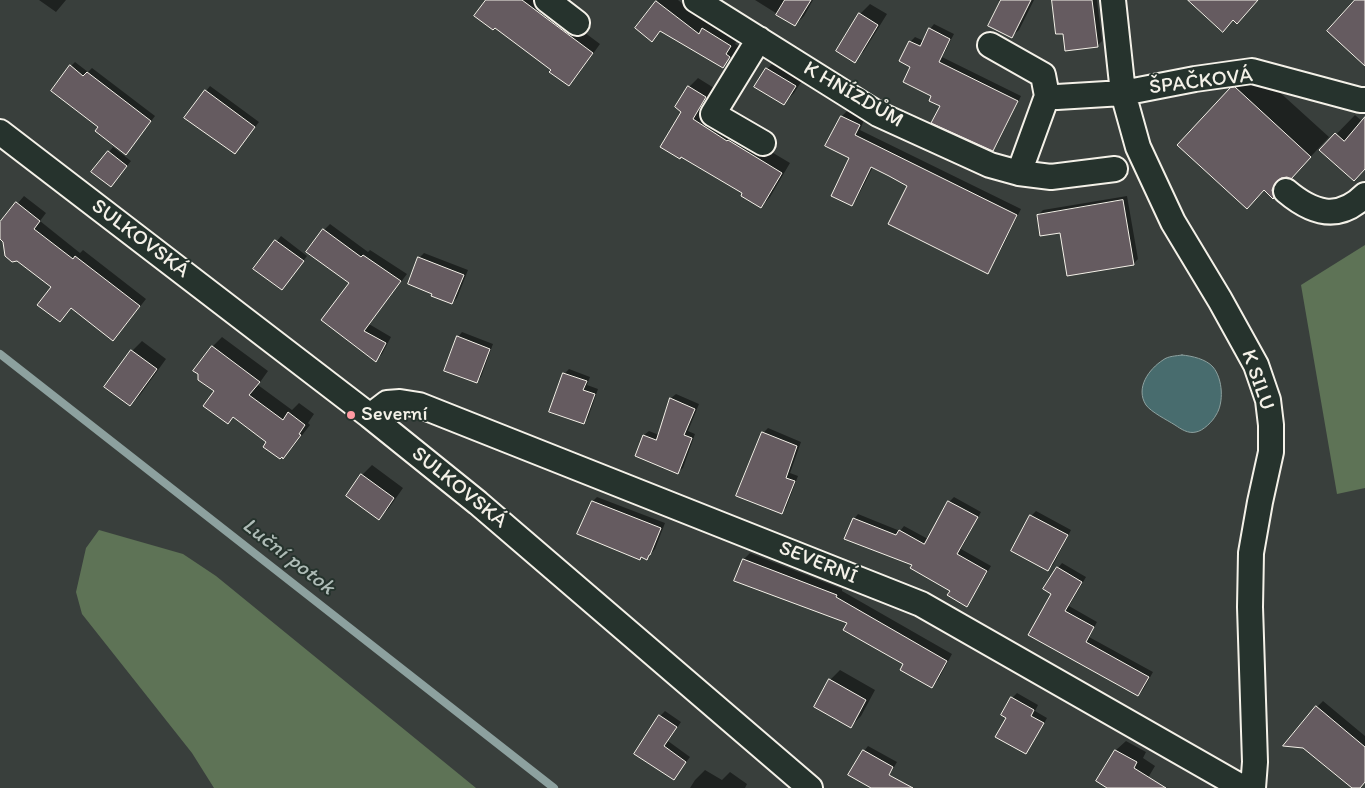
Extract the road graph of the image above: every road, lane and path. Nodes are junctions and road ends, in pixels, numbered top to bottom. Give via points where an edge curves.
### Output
1 (547, 0) edge
2 (696, 0) edge
3 (1113, 0) edge
4 (577, 23) dead end
5 (759, 39) junction
6 (990, 45) dead end
7 (1123, 93) junction
8 (1046, 96) junction
9 (1365, 100) edge
10 (0, 132) edge
11 (763, 144) dead end
12 (1116, 169) dead end
13 (1019, 173) junction
14 (1286, 191) dead end
15 (1365, 195) edge
16 (370, 416) junction
17 (810, 788) edge
18 (1243, 788) edge
19 (1253, 788) edge

1 - 4 street
2 - 5 street, K HNÍZDŮM
3 - 7 street, K SILU
5 - 11 street via 714,114
5 - 13 street, K HNÍZDŮM via 878,114 990,165
6 - 8 street via 1043,75
7 - 8 street
7 - 9 street, ŠPAČKOVÁ via 1252,71
7 - 19 street, K SILU via 1138,147 1173,222 1241,336 1256,365 1268,400 1271,452 1251,553
8 - 13 street
10 - 16 street, SULKOVSKÁ
12 - 13 street, K HNÍZDŮM via 1051,177
14 - 15 street via 1310,208 1332,212 1350,207
16 - 17 street, SULKOVSKÁ via 478,502
16 - 18 street, SEVERNÍ via 387,403 419,405 921,604

